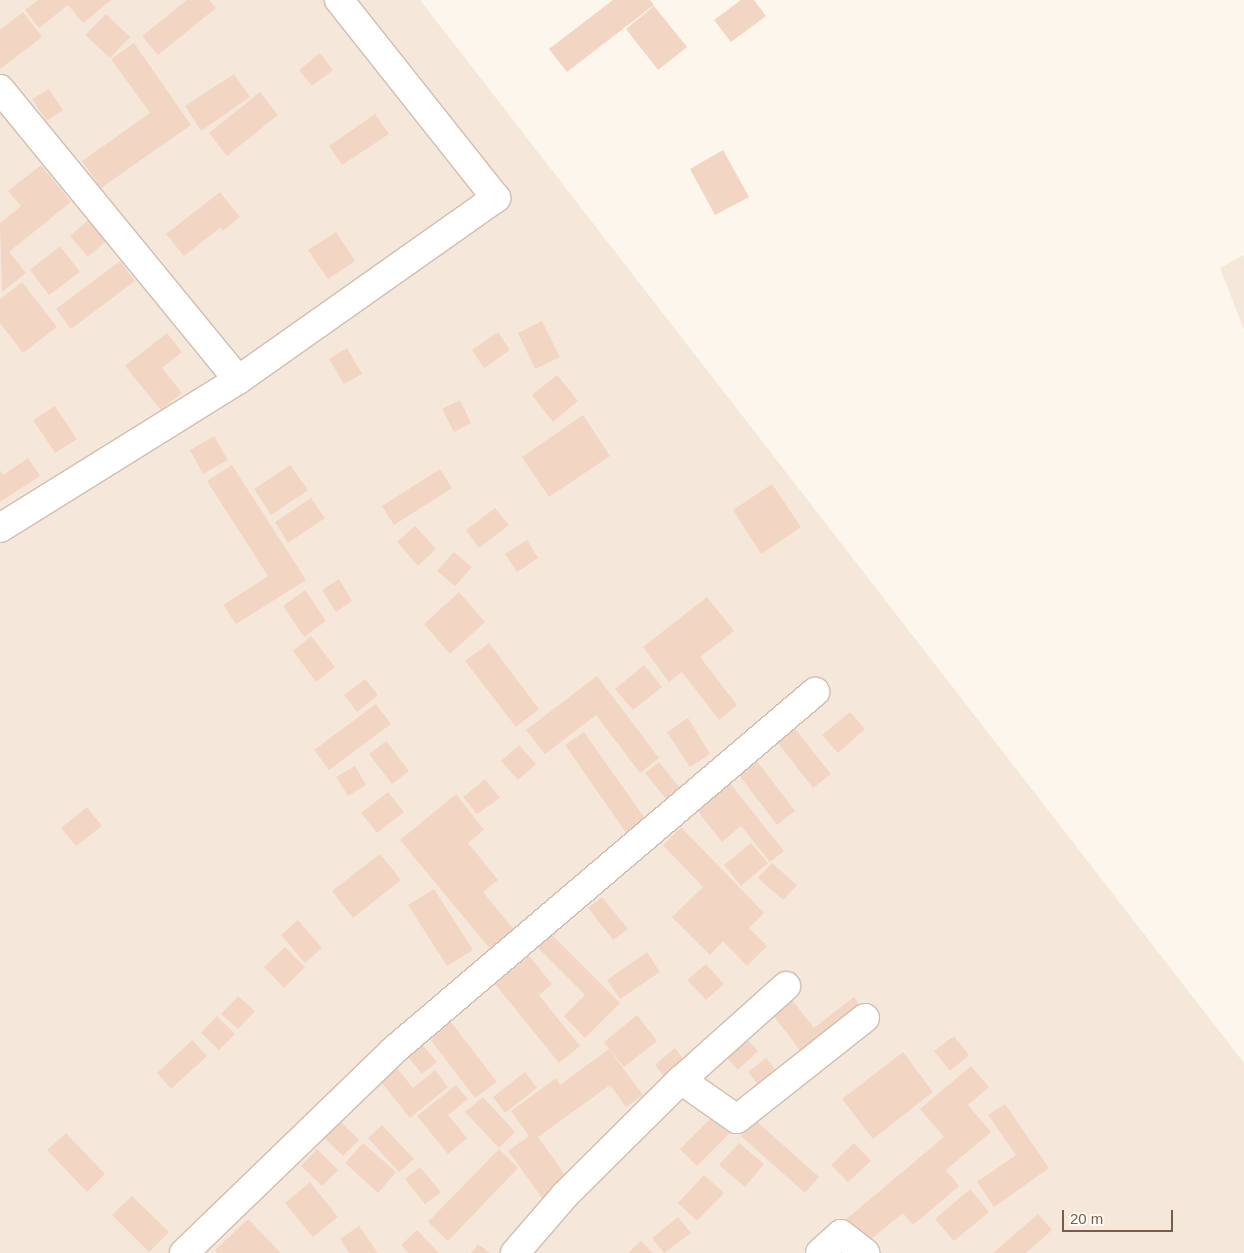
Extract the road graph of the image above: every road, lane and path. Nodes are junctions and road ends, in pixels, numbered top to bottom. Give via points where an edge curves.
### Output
1 (339, 0) edge
2 (0, 90) edge
3 (238, 380) junction
4 (0, 528) edge
5 (815, 692) dead end
6 (786, 986) dead end
7 (865, 1018) dead end
8 (681, 1080) junction
9 (184, 1253) edge
10 (515, 1253) edge
11 (820, 1253) edge
12 (865, 1253) edge

1 - 3 street via 496,198
2 - 3 street
3 - 4 street
5 - 9 street via 394,1050
6 - 8 street
7 - 8 street via 737,1119
8 - 10 street via 565,1195
11 - 12 street via 841,1234

